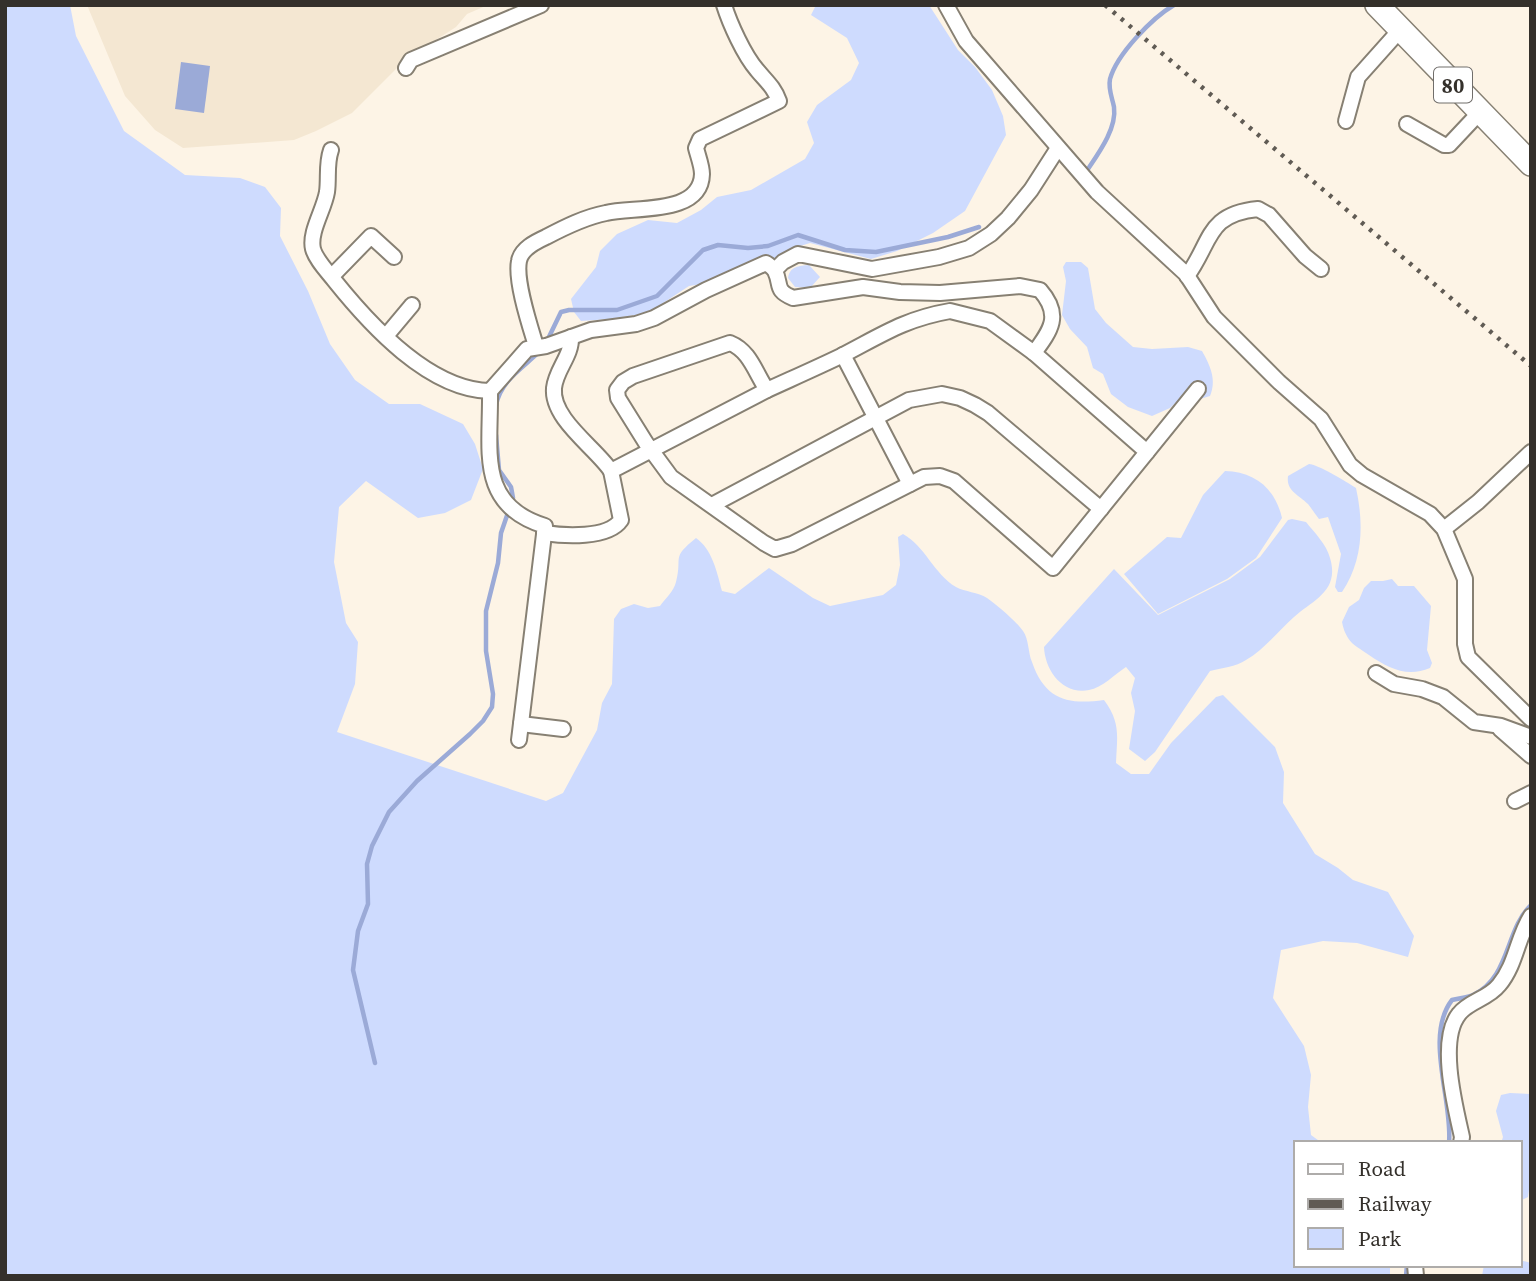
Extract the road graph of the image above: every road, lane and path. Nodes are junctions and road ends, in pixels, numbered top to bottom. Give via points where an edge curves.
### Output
1 (541, 5) edge
2 (724, 5) edge
3 (946, 5) edge
4 (1377, 5) edge
5 (1400, 30) junction
6 (405, 68) dead end
7 (1480, 112) junction
8 (1346, 121) dead end
9 (1407, 124) dead end
10 (1058, 148) junction
11 (331, 150) dead end
12 (1531, 164) edge
13 (394, 257) dead end
14 (1321, 269) dead end
15 (775, 270) junction
16 (332, 276) junction
17 (1187, 276) junction
18 (412, 305) dead end
19 (386, 336) junction
20 (571, 337) junction
21 (536, 346) junction
22 (1034, 353) junction
23 (843, 355) junction
24 (1198, 389) dead end
25 (767, 390) junction
26 (490, 391) junction
27 (876, 417) junction
28 (652, 452) junction
29 (1147, 452) junction
30 (1531, 452) edge
31 (611, 471) junction
32 (910, 484) junction
33 (712, 505) junction
34 (1101, 509) junction
35 (1444, 529) junction
36 (544, 533) junction
37 (1376, 673) dead end
38 (1531, 719) edge
39 (521, 724) junction
40 (1497, 725) junction
41 (563, 729) dead end
42 (1531, 737) edge
43 (519, 740) dead end
44 (1531, 756) edge
45 (1531, 793) edge
46 (1515, 801) dead end
47 (1531, 916) edge
48 (1461, 1141) edge

1 - 6 street via 411,60
2 - 21 street via 748,56 774,87 779,101 700,139 696,148 700,184 683,202 607,212 524,251 519,274
3 - 10 street via 966,41
4 - 5 main road, 80
5 - 7 main road, 80
5 - 8 street via 1358,77
7 - 9 street via 1449,145
7 - 12 main road, 80
10 - 15 street via 1008,218 969,248 872,269 798,254
10 - 17 street via 1097,192
11 - 16 street via 327,192 312,247
13 - 16 street via 371,236
14 - 17 street via 1258,209 1226,216 1206,238
15 - 20 street via 766,263 636,324
15 - 22 street via 780,289 793,298 863,287 940,293 1032,287 1052,306 1051,328
16 - 19 street
17 - 35 street via 1213,317 1321,419 1350,465 1430,514
18 - 19 street
19 - 26 street via 433,374 464,387
20 - 21 street
20 - 31 street via 570,351 554,385 555,398 577,436
21 - 26 street via 527,349
22 - 23 street via 990,321 950,312 922,316
22 - 29 street
23 - 25 street
23 - 27 street
24 - 29 street
25 - 28 street
25 - 28 street via 748,355 730,343 633,376 617,390 618,397
26 - 36 street via 490,454 497,492 512,510 545,526
27 - 32 street
27 - 33 street
27 - 34 street via 916,398 942,394 960,398 988,413
28 - 31 street
28 - 33 street via 671,477
29 - 34 street
30 - 35 street
31 - 36 street via 618,524 576,536
32 - 33 street via 775,549
32 - 34 street via 924,477 954,481 1053,568
35 - 38 street via 1465,579 1468,657
36 - 39 street
37 - 40 street via 1394,684 1443,697 1474,722
39 - 41 street
39 - 43 street
40 - 42 street
40 - 44 street
45 - 46 street
47 - 48 street via 1499,986 1463,1010 1454,1022 1449,1053

